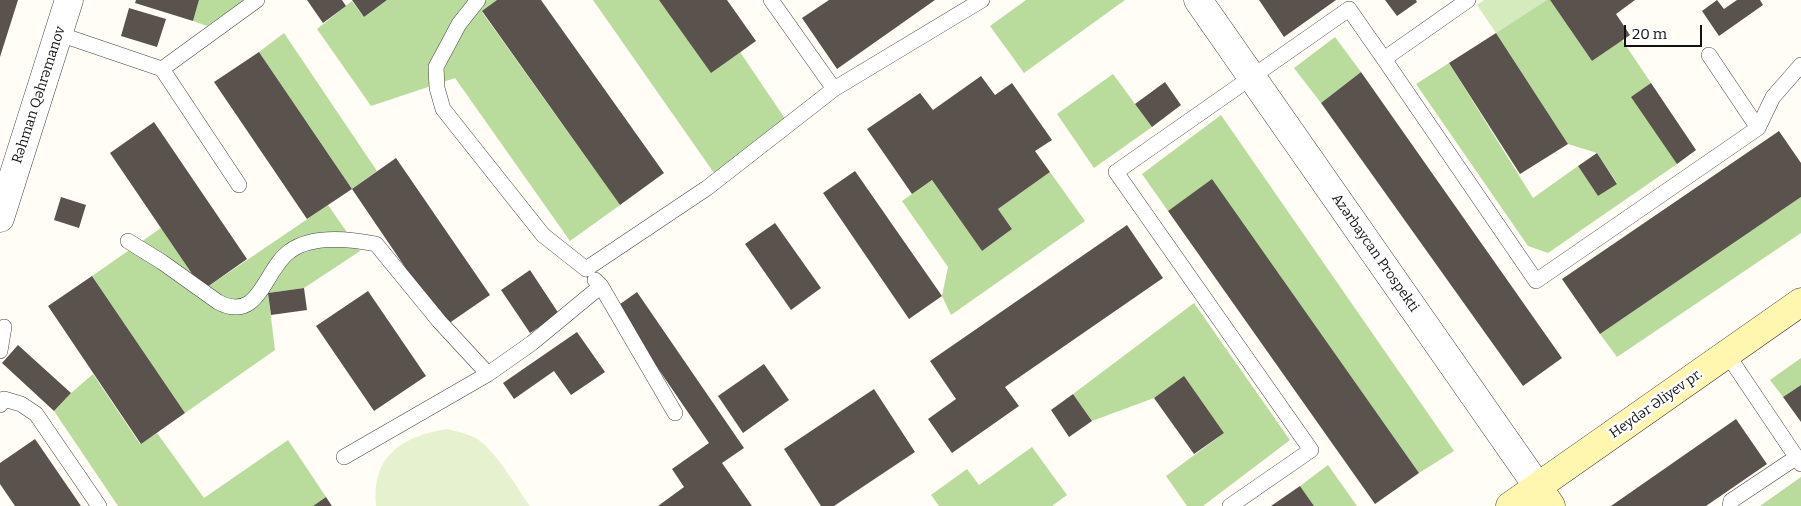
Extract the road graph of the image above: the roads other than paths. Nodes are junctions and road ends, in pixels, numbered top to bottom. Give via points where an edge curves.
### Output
1 (69, 0) edge
2 (257, 0) edge
3 (478, 0) edge
4 (771, 0) edge
5 (982, 0) edge
6 (1198, 0) edge
7 (1468, 0) edge
8 (59, 34) junction
9 (1709, 55) dead end
10 (1384, 59) junction
11 (162, 69) junction
12 (1800, 69) edge
13 (1252, 77) junction
14 (834, 89) junction
15 (1758, 128) junction
16 (238, 185) dead end
17 (0, 218) edge
18 (128, 241) dead end
19 (586, 269) junction
20 (601, 286) junction
21 (1801, 302) edge
22 (4, 327) dead end
23 (0, 351) edge
24 (1727, 354) junction
25 (488, 374) junction
26 (1, 397) edge
27 (675, 413) dead end
28 (344, 457) dead end
29 (1799, 460) edge
30 (1545, 496) edge
31 (99, 506) edge
32 (1230, 506) edge
33 (1510, 506) edge
34 (1730, 506) edge

1 - 8 street, Rəhman Qəhrəmanov
2 - 11 lane
3 - 19 lane via 459,24 436,68 436,88 442,109 543,235
4 - 14 lane
5 - 14 lane
6 - 13 street, Azərbaycan Prospekti
7 - 10 lane
8 - 11 lane
8 - 17 street, Rəhman Qəhrəmanov
9 - 15 lane
10 - 13 lane via 1349,9
10 - 15 lane via 1536,281
11 - 16 lane
12 - 15 lane via 1772,97
13 - 30 street, Azərbaycan Prospekti
13 - 32 lane via 1116,172 1311,450
14 - 19 lane via 707,188
18 - 25 lane via 228,308 252,303 279,261 304,243 343,239 376,244 439,321
19 - 20 lane
20 - 25 lane via 532,343
20 - 27 lane
21 - 24 main road, Heydər Əliyev pr.
22 - 23 lane
24 - 29 lane
24 - 30 main road, Heydər Əliyev pr.
25 - 28 lane
26 - 31 lane via 22,404 36,414
29 - 34 lane via 1731,501
30 - 33 main road, Heydər Əliyev pr.

